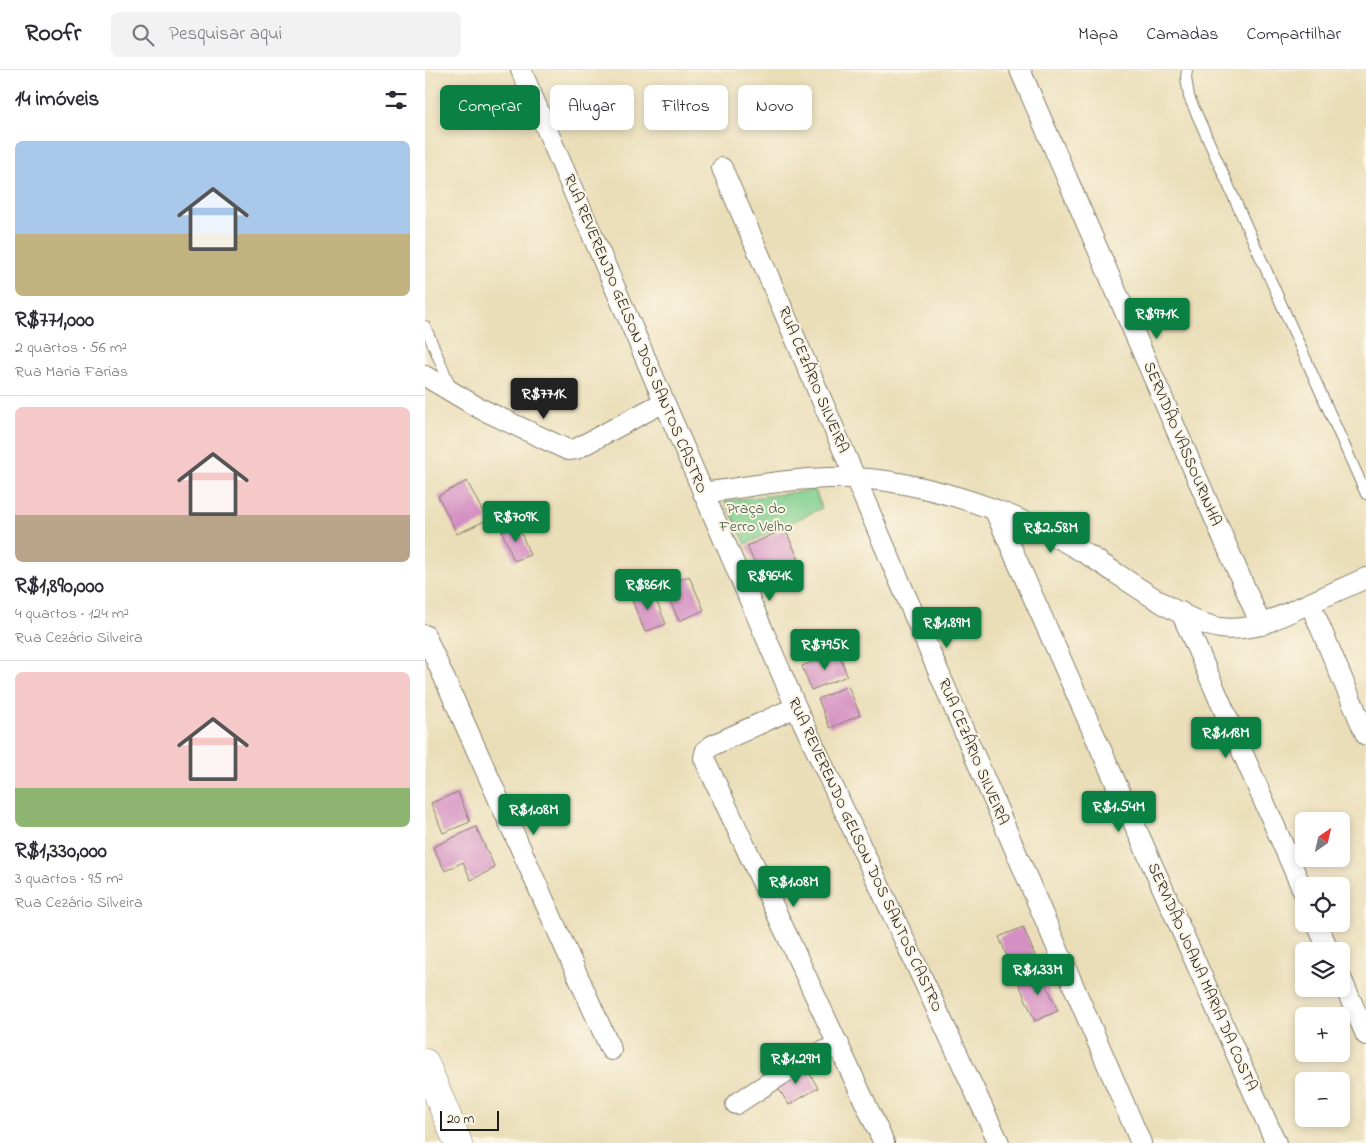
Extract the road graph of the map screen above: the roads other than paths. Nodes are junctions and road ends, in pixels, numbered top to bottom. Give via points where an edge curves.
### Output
1 (521, 70) edge
2 (1020, 70) edge
3 (1187, 70) edge
4 (722, 168) dead end
5 (425, 326) edge
6 (425, 376) edge
7 (453, 392) junction
8 (664, 402) junction
9 (855, 478) junction
10 (703, 493) junction
11 (1366, 494) edge
12 (994, 509) junction
13 (1366, 578) edge
14 (1310, 603) junction
15 (1181, 612) junction
16 (1261, 625) junction
17 (425, 635) edge
18 (796, 706) junction
19 (1366, 735) edge
20 (1297, 877) edge
21 (1349, 997) edge
22 (1366, 1035) edge
23 (839, 1044) junction
24 (611, 1050) dead end
25 (425, 1062) edge
26 (736, 1104) dead end
27 (458, 1143) edge
28 (885, 1143) edge
29 (999, 1143) edge
30 (1141, 1143) edge
31 (1276, 1143) edge

1 - 8 street, RUA REVERENDO GELSON DOS SANTOS CASTRO
2 - 16 street, SERVIDÃO VASSOURINHA
3 - 11 lane via 1189,97
4 - 9 street, RUA CEZÁRIO SILVEIRA
5 - 7 lane
6 - 7 street
7 - 8 street via 512,425 568,450
8 - 10 street, RUA REVERENDO GELSON DOS SANTOS CASTRO
9 - 10 street via 796,481
9 - 12 street via 921,488
9 - 30 street, RUA CEZÁRIO SILVEIRA
10 - 18 street, RUA REVERENDO GELSON DOS SANTOS CASTRO
12 - 15 street via 1065,541
12 - 31 street, SERVIDÃO JOANA MARIA DA COSTA
13 - 14 street
14 - 16 street
14 - 19 street
15 - 16 street via 1218,627 1234,629
15 - 20 street
17 - 24 street
18 - 23 street via 713,745 704,758
18 - 29 street, RUA REVERENDO GELSON DOS SANTOS CASTRO
21 - 22 street
23 - 26 street via 798,1064
23 - 28 street
25 - 27 street

